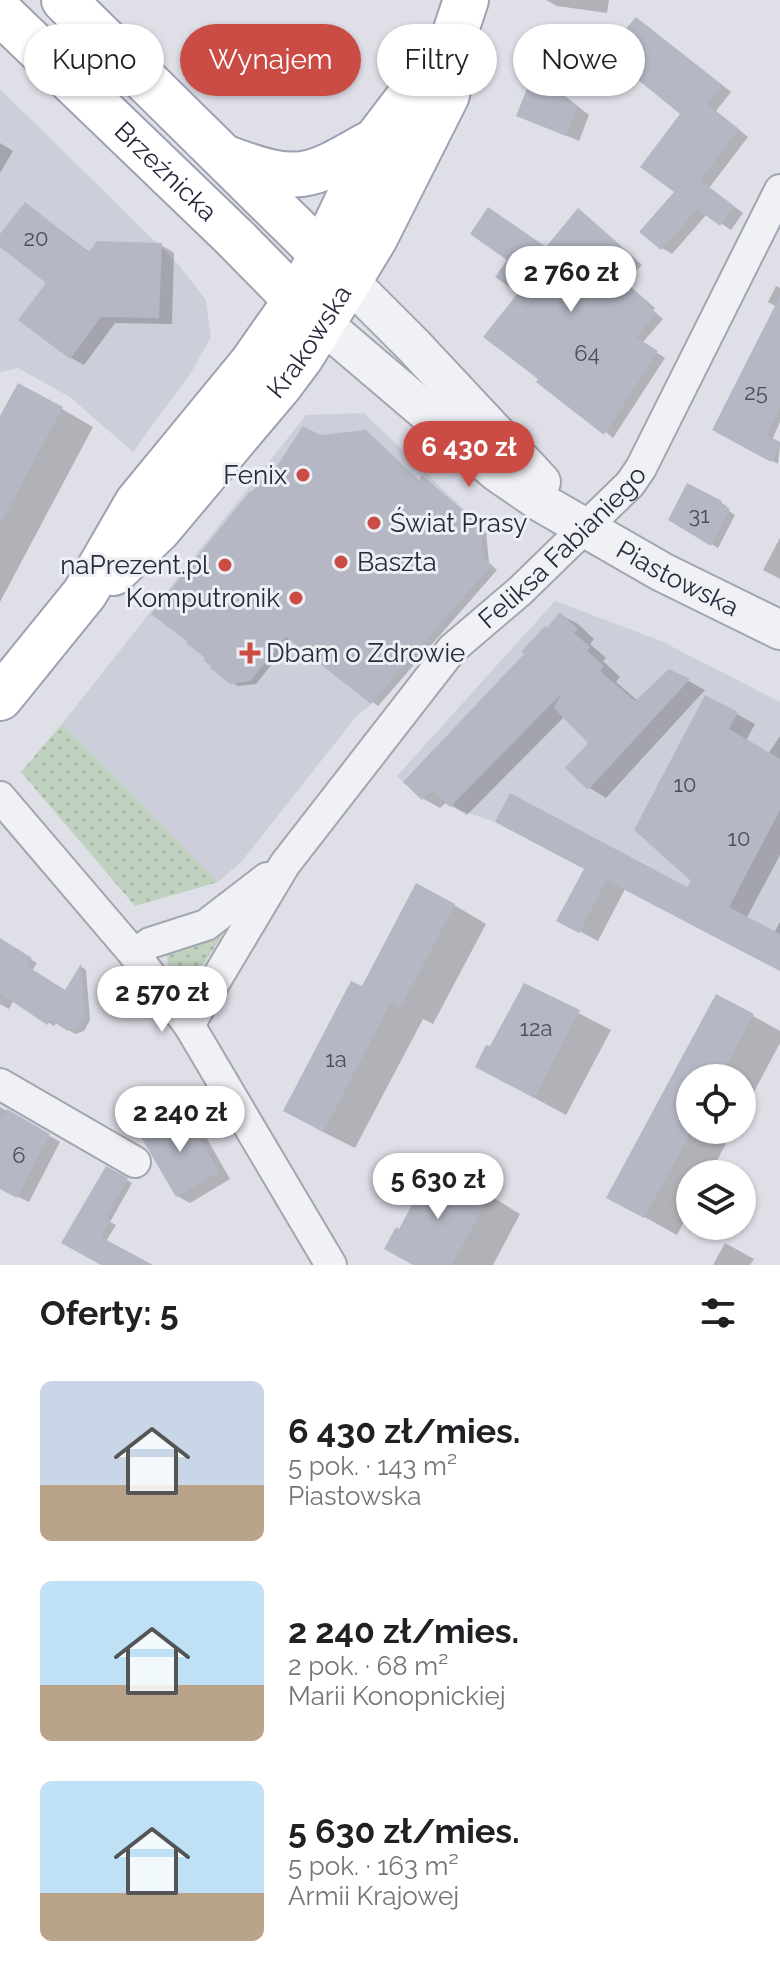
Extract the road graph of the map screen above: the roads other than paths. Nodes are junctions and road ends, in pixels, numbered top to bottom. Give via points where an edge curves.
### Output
1 (64, 0) edge
2 (0, 12) edge
3 (459, 20) edge
4 (376, 140) junction
5 (227, 158) junction
6 (780, 190) edge
7 (336, 267) junction
8 (309, 312) junction
9 (583, 524) junction
10 (780, 630) edge
11 (0, 698) edge
12 (0, 797) edge
13 (285, 864) junction
14 (134, 954) junction
15 (189, 1025) junction
16 (0, 1084) edge
17 (135, 1162) dead end
18 (331, 1265) edge

1 - 5 main road, Brzeźnicka
2 - 8 main road, Brzeźnicka
3 - 4 main road, Krakowska
3 - 7 main road, Krakowska via 447,95 375,238
4 - 5 main road via 327,168 297,176
4 - 7 main road, Krakowska
5 - 7 main road, Brzeźnicka
6 - 9 street, Feliksa Fabianiego via 641,468
7 - 8 main road, Krakowska
7 - 9 street, Piastowska
8 - 9 street, Piastowska via 497,472
8 - 11 main road, Krakowska via 280,385 158,530 85,593
9 - 10 street, Piastowska via 662,572
9 - 13 street, Feliksa Fabianiego via 520,591 452,649
12 - 14 street
13 - 14 street, Feliksa Fabianiego via 206,925 150,943
13 - 15 street, Feliksa Fabianiego
14 - 15 street
15 - 18 street
16 - 17 street

